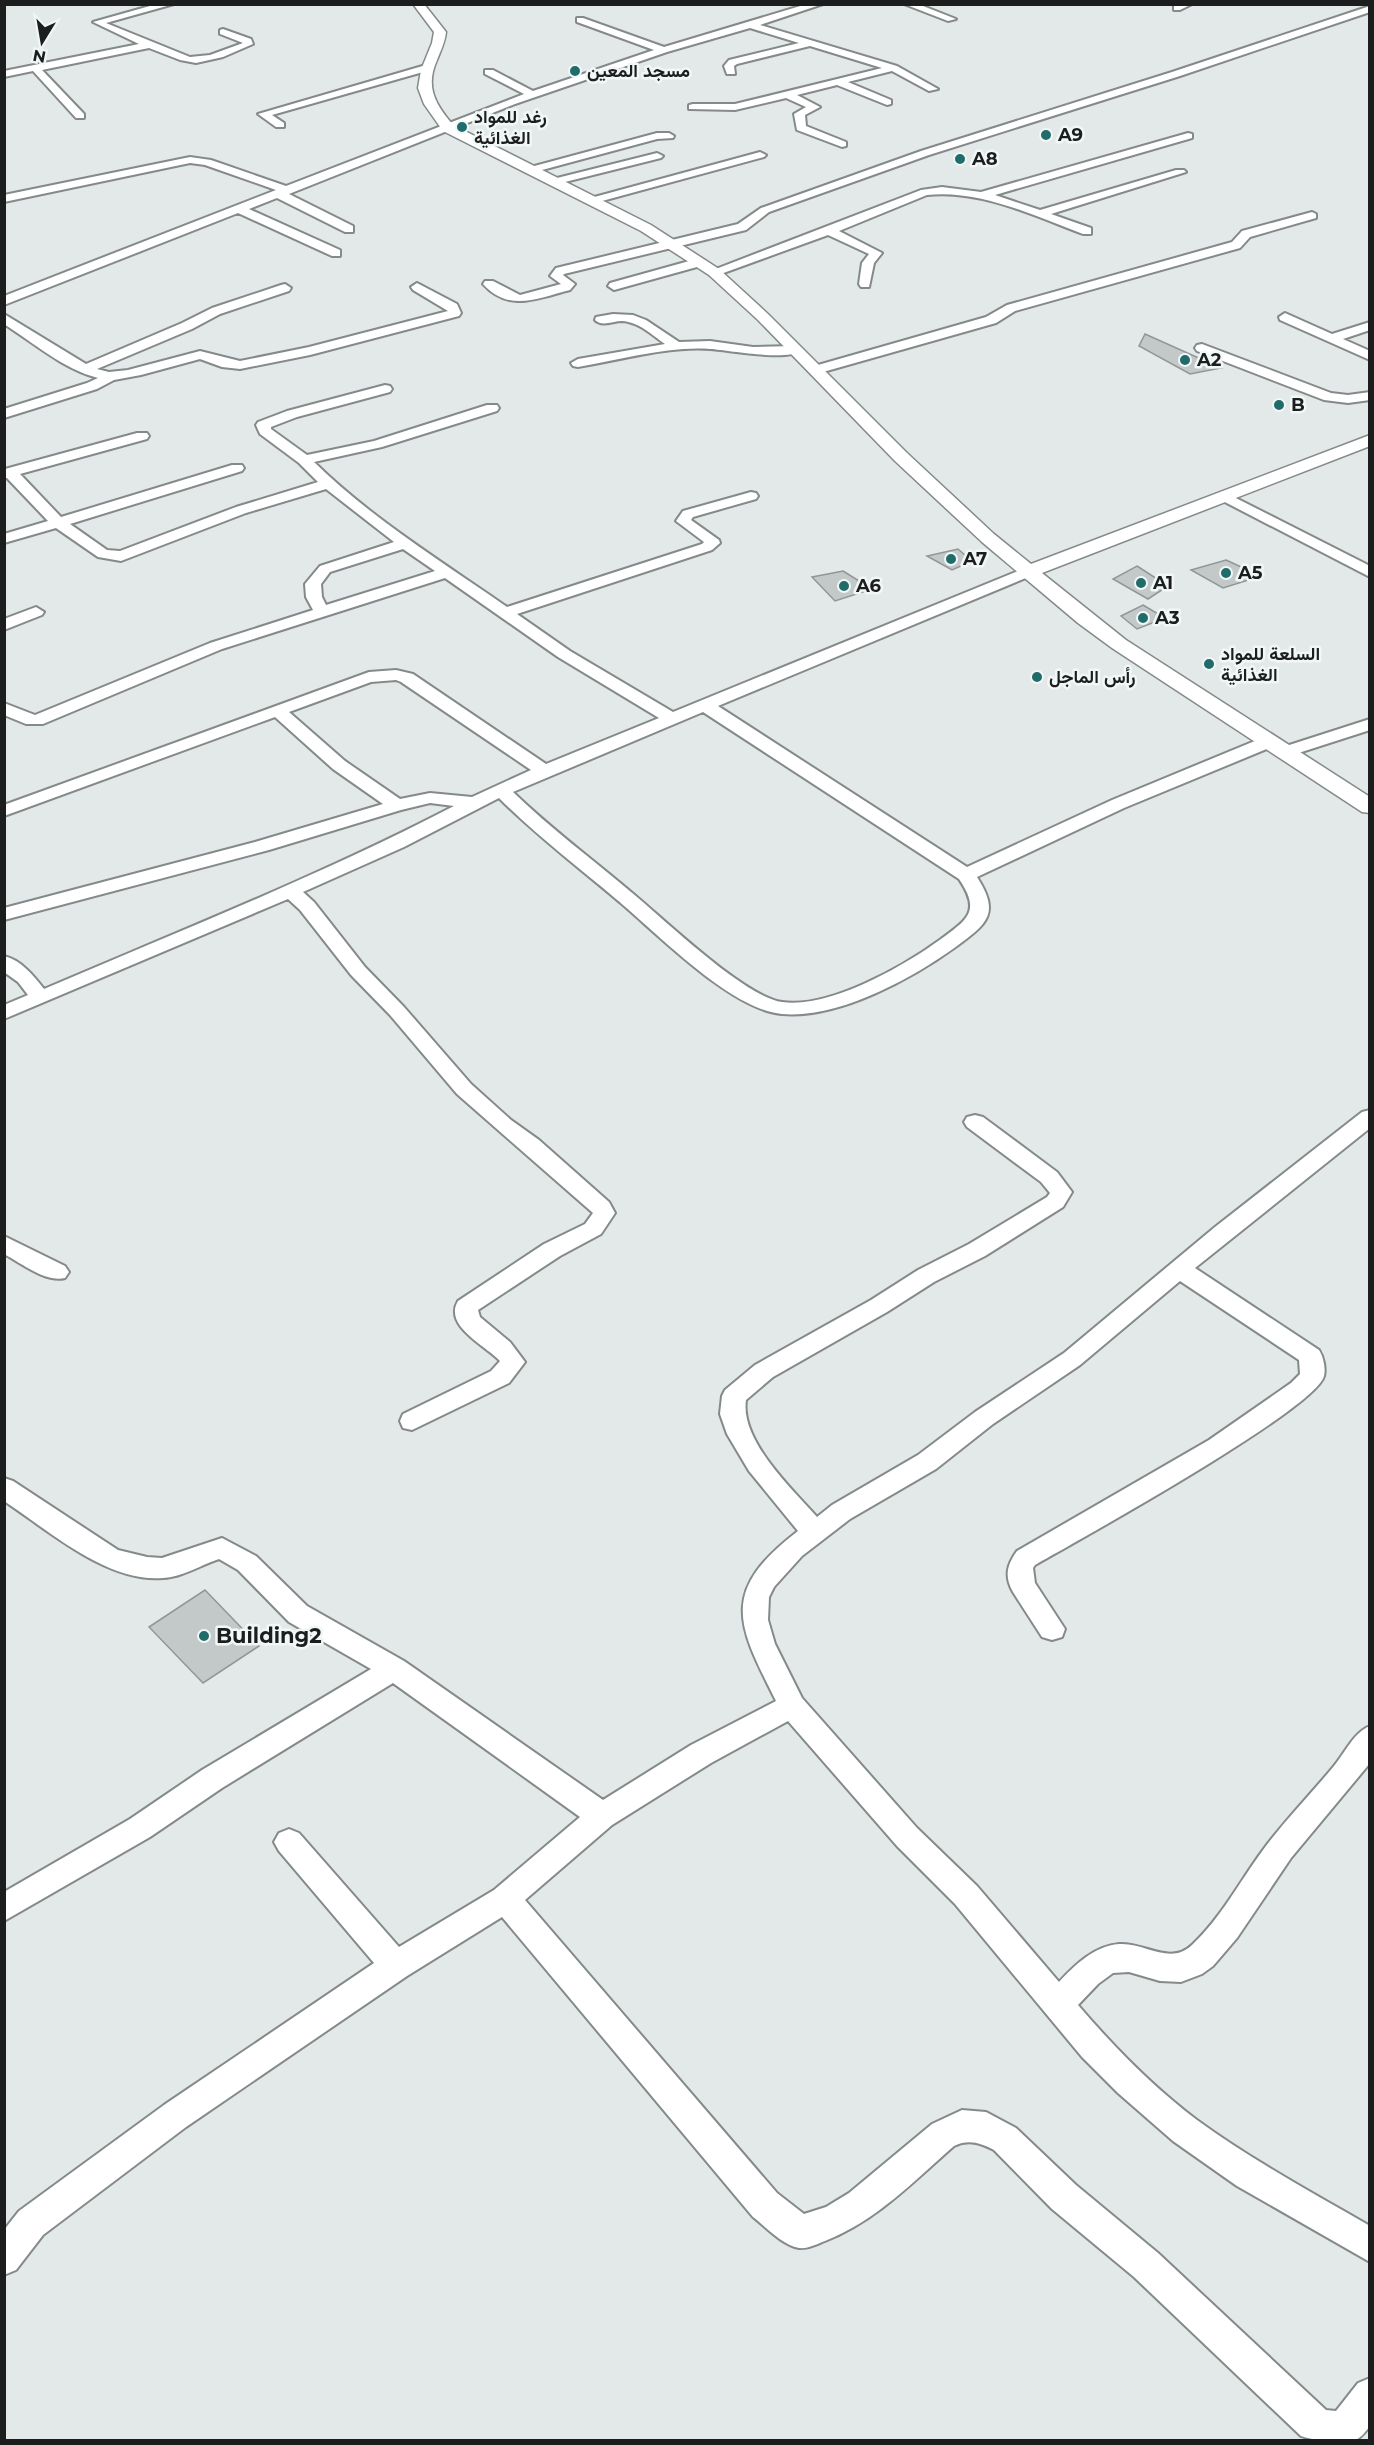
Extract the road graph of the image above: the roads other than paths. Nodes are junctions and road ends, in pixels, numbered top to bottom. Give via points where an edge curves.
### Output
1 (170, 4) edge
2 (418, 4) edge
3 (819, 4) edge
4 (908, 4) edge
5 (1188, 4) edge
6 (1177, 8) dead end
7 (1370, 9) edge
8 (951, 19) dead end
9 (580, 20) dead end
10 (750, 25) junction
11 (223, 32) dead end
12 (124, 34) junction
13 (101, 39) dead end
14 (811, 43) junction
15 (151, 45) junction
16 (664, 50) junction
17 (35, 68) junction
18 (426, 68) junction
19 (893, 68) junction
20 (489, 72) dead end
21 (731, 72) dead end
22 (4, 74) edge
23 (840, 82) junction
24 (933, 89) dead end
25 (531, 94) junction
26 (789, 95) junction
27 (887, 102) dead end
28 (693, 108) dead end
29 (80, 116) dead end
30 (280, 125) dead end
31 (448, 128) junction
32 (669, 136) dead end
33 (1188, 136) dead end
34 (842, 144) dead end
35 (760, 155) dead end
36 (657, 156) dead end
37 (531, 170) junction
38 (1180, 172) dead end
39 (553, 182) junction
40 (283, 192) junction
41 (980, 196) junction
42 (4, 199) edge
43 (591, 201) junction
44 (239, 208) junction
45 (1037, 214) junction
46 (1312, 216) dead end
47 (349, 229) dead end
48 (829, 231) junction
49 (1087, 231) dead end
50 (674, 244) junction
51 (336, 253) dead end
52 (700, 262) junction
53 (714, 272) junction
54 (489, 284) dead end
55 (865, 284) dead end
56 (614, 286) dead end
57 (4, 287) edge
58 (417, 287) dead end
59 (285, 288) dead end
60 (24, 294) junction
61 (4, 301) edge
62 (1285, 317) dead end
63 (4, 318) edge
64 (601, 320) dead end
65 (1370, 326) edge
66 (1331, 338) junction
67 (676, 346) junction
68 (1202, 348) dead end
69 (794, 350) junction
70 (1370, 356) edge
71 (578, 363) dead end
72 (87, 368) junction
73 (816, 370) junction
74 (111, 376) junction
75 (386, 389) dead end
76 (1370, 396) edge
77 (492, 408) dead end
78 (4, 414) edge
79 (142, 435) dead end
80 (1370, 440) edge
81 (304, 460) junction
82 (237, 468) dead end
83 (7, 473) edge
84 (328, 484) junction
85 (751, 496) dead end
86 (1224, 496) junction
87 (58, 522) junction
88 (4, 539) edge
89 (405, 543) junction
90 (447, 572) junction
91 (1029, 572) junction
92 (1370, 572) edge
93 (36, 612) dead end
94 (322, 612) junction
95 (506, 612) junction
96 (4, 625) edge
97 (705, 705) junction
98 (4, 708) edge
99 (278, 711) junction
100 (672, 718) junction
101 (1370, 724) edge
102 (1268, 742) junction
103 (1286, 752) junction
104 (544, 771) junction
105 (502, 791) junction
106 (474, 803) junction
107 (397, 805) junction
108 (1370, 807) edge
109 (4, 811) edge
110 (966, 875) junction
111 (291, 891) junction
112 (4, 914) edge
113 (4, 962) edge
114 (41, 998) junction
115 (4, 1013) edge
116 (1370, 1117) edge
117 (975, 1122) dead end
118 (4, 1244) edge
119 (1179, 1269) junction
120 (57, 1272) dead end
121 (412, 1421) dead end
122 (4, 1488) edge
123 (816, 1532) junction
124 (1052, 1629) dead end
125 (394, 1669) junction
126 (792, 1706) junction
127 (1370, 1738) edge
128 (602, 1816) junction
129 (289, 1842) dead end
130 (505, 1899) junction
131 (4, 1908) edge
132 (396, 1966) junction
133 (1059, 2003) junction
134 (1370, 2245) edge
135 (4, 2258) edge
136 (1370, 2395) edge

1 - 12 street via 98,22
2 - 18 street via 440,32 439,44
3 - 10 street
4 - 8 street
5 - 6 street
7 - 50 street via 925,153 765,210 747,225
9 - 16 street
10 - 14 street
10 - 16 street
11 - 15 street via 248,44 195,60
12 - 13 street
12 - 15 street
14 - 19 street
14 - 21 street via 733,62 729,66
15 - 17 street
16 - 25 street
17 - 22 street
17 - 29 street
18 - 30 street via 263,114
18 - 31 street via 423,88
19 - 23 street
19 - 24 street
20 - 25 street
23 - 26 street
23 - 27 street
25 - 31 street
26 - 28 street via 728,108
26 - 34 street via 815,107 799,114 801,128
31 - 37 street
31 - 40 street
32 - 37 street
33 - 41 street
35 - 43 street
36 - 39 street
37 - 39 street
38 - 45 street
39 - 43 street
40 - 42 street via 207,162 190,160
40 - 44 street
40 - 47 street
41 - 45 street
41 - 48 street via 949,189 933,190
43 - 50 street
44 - 51 street
44 - 60 street
45 - 49 street
46 - 73 street via 1246,234 1240,243
48 - 53 street
48 - 55 street via 876,253 868,263
50 - 52 street
50 - 54 street via 560,271 556,276 569,286 520,299
52 - 53 street
52 - 56 street
53 - 69 street
57 - 60 street
58 - 74 street via 453,307 455,313 240,365 200,355
59 - 72 street via 216,311
60 - 61 street
62 - 66 street
63 - 72 street
64 - 67 street via 636,319
65 - 66 street
66 - 70 street
67 - 69 street
67 - 71 street
68 - 76 street via 1329,397
69 - 73 street
72 - 74 street
73 - 91 street via 945,498
74 - 78 street via 92,386
75 - 81 street via 262,425
77 - 81 street via 377,444
79 - 83 street
80 - 86 street
81 - 84 street
82 - 87 street
83 - 87 street
84 - 87 street via 241,510 121,556 103,554
84 - 89 street
85 - 95 street via 684,518 688,526 711,540 707,547
86 - 91 street
86 - 92 street
87 - 88 street
89 - 90 street
89 - 94 street via 325,569 313,584 314,597
90 - 94 street
90 - 95 street
91 - 97 street
91 - 102 street via 1119,644
93 - 96 street
94 - 98 street via 216,646 37,720
95 - 100 street via 564,654
97 - 100 street
97 - 110 street
99 - 104 street via 369,677 396,675 416,684
99 - 107 street via 339,765
99 - 109 street
100 - 104 street
101 - 103 street
102 - 103 street
102 - 110 street via 1118,804
103 - 108 street
104 - 105 street
105 - 106 street
105 - 110 street via 567,850 745,994 780,1008 804,1009 841,999 932,956 976,920 981,909 980,899
106 - 107 street via 430,798
106 - 111 street
107 - 112 street via 293,837
111 - 114 street
111 - 121 street via 464,1089 575,1183 604,1214 593,1229 552,1250 466,1306 466,1316 513,1362 500,1377
113 - 114 street via 25,978
114 - 115 street
116 - 119 street
117 - 123 street via 1049,1177 1061,1192 1055,1202 764,1371 734,1396 732,1417 746,1445
118 - 120 street
119 - 123 street via 1072,1359 927,1462 842,1512
119 - 124 street via 1311,1356 1312,1376 1300,1389 1218,1447 1026,1558 1020,1567 1022,1585
122 - 125 street via 110,1558 145,1568 169,1567 222,1548 236,1554 298,1614
123 - 126 street via 793,1549 765,1580 756,1597 755,1620 761,1644
125 - 128 street
125 - 131 street
126 - 128 street via 701,1754
126 - 133 street via 908,1838 966,1895
127 - 133 street via 1359,1757 1281,1848 1212,1945 1194,1963 1168,1969 1126,1958 1108,1961 1089,1973
128 - 130 street
129 - 132 street
130 - 132 street
130 - 136 street via 765,2205 798,2231 836,2220 861,2205 943,2135 962,2126 986,2127 1005,2139 1065,2197 1146,2265 1314,2423 1338,2430 1350,2422
132 - 135 street via 175,2116 31,2223
133 - 134 street via 1093,2046 1184,2130 1249,2175

